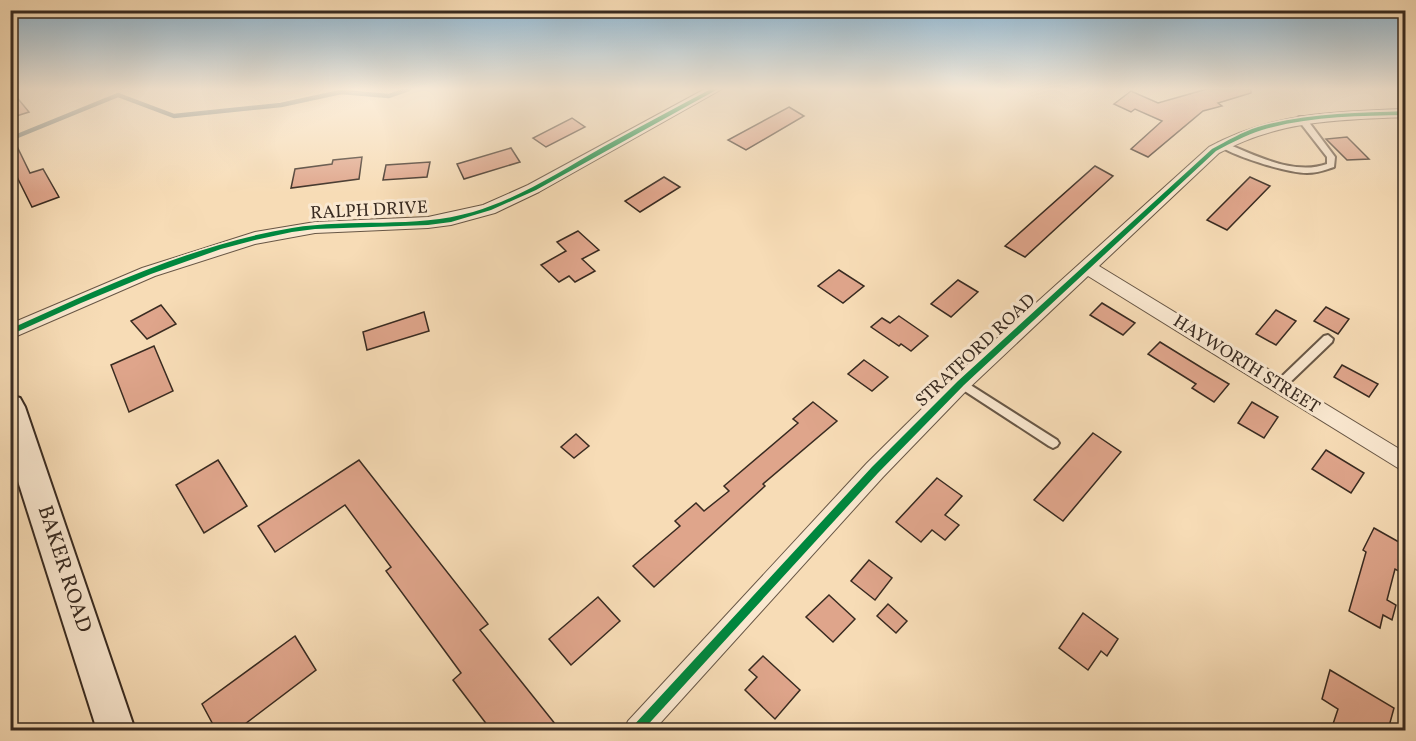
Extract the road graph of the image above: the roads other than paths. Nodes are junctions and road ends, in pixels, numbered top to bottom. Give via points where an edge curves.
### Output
1 (653, 124) edge
2 (1276, 124) edge
3 (1305, 124) edge
4 (1222, 145) junction
5 (1087, 267) junction
6 (10, 332) edge
7 (1328, 339) dead end
8 (961, 384) junction
9 (1279, 386) junction
10 (10, 407) edge
11 (1053, 443) dead end
12 (1406, 464) edge
13 (116, 730) edge
14 (637, 730) edge

1 - 6 street, RALPH DRIVE via 517,199 473,214 431,224 293,230 194,254 110,286
2 - 4 street, STRATFORD ROAD
3 - 4 lane via 1330,157 1331,165 1324,170 1290,168
4 - 5 street, STRATFORD ROAD
5 - 8 street, STRATFORD ROAD
5 - 9 street, HAYWORTH STREET
7 - 9 lane
8 - 11 lane
8 - 14 street, STRATFORD ROAD via 875,470
9 - 12 street, HAYWORTH STREET
10 - 13 street, BAKER ROAD

